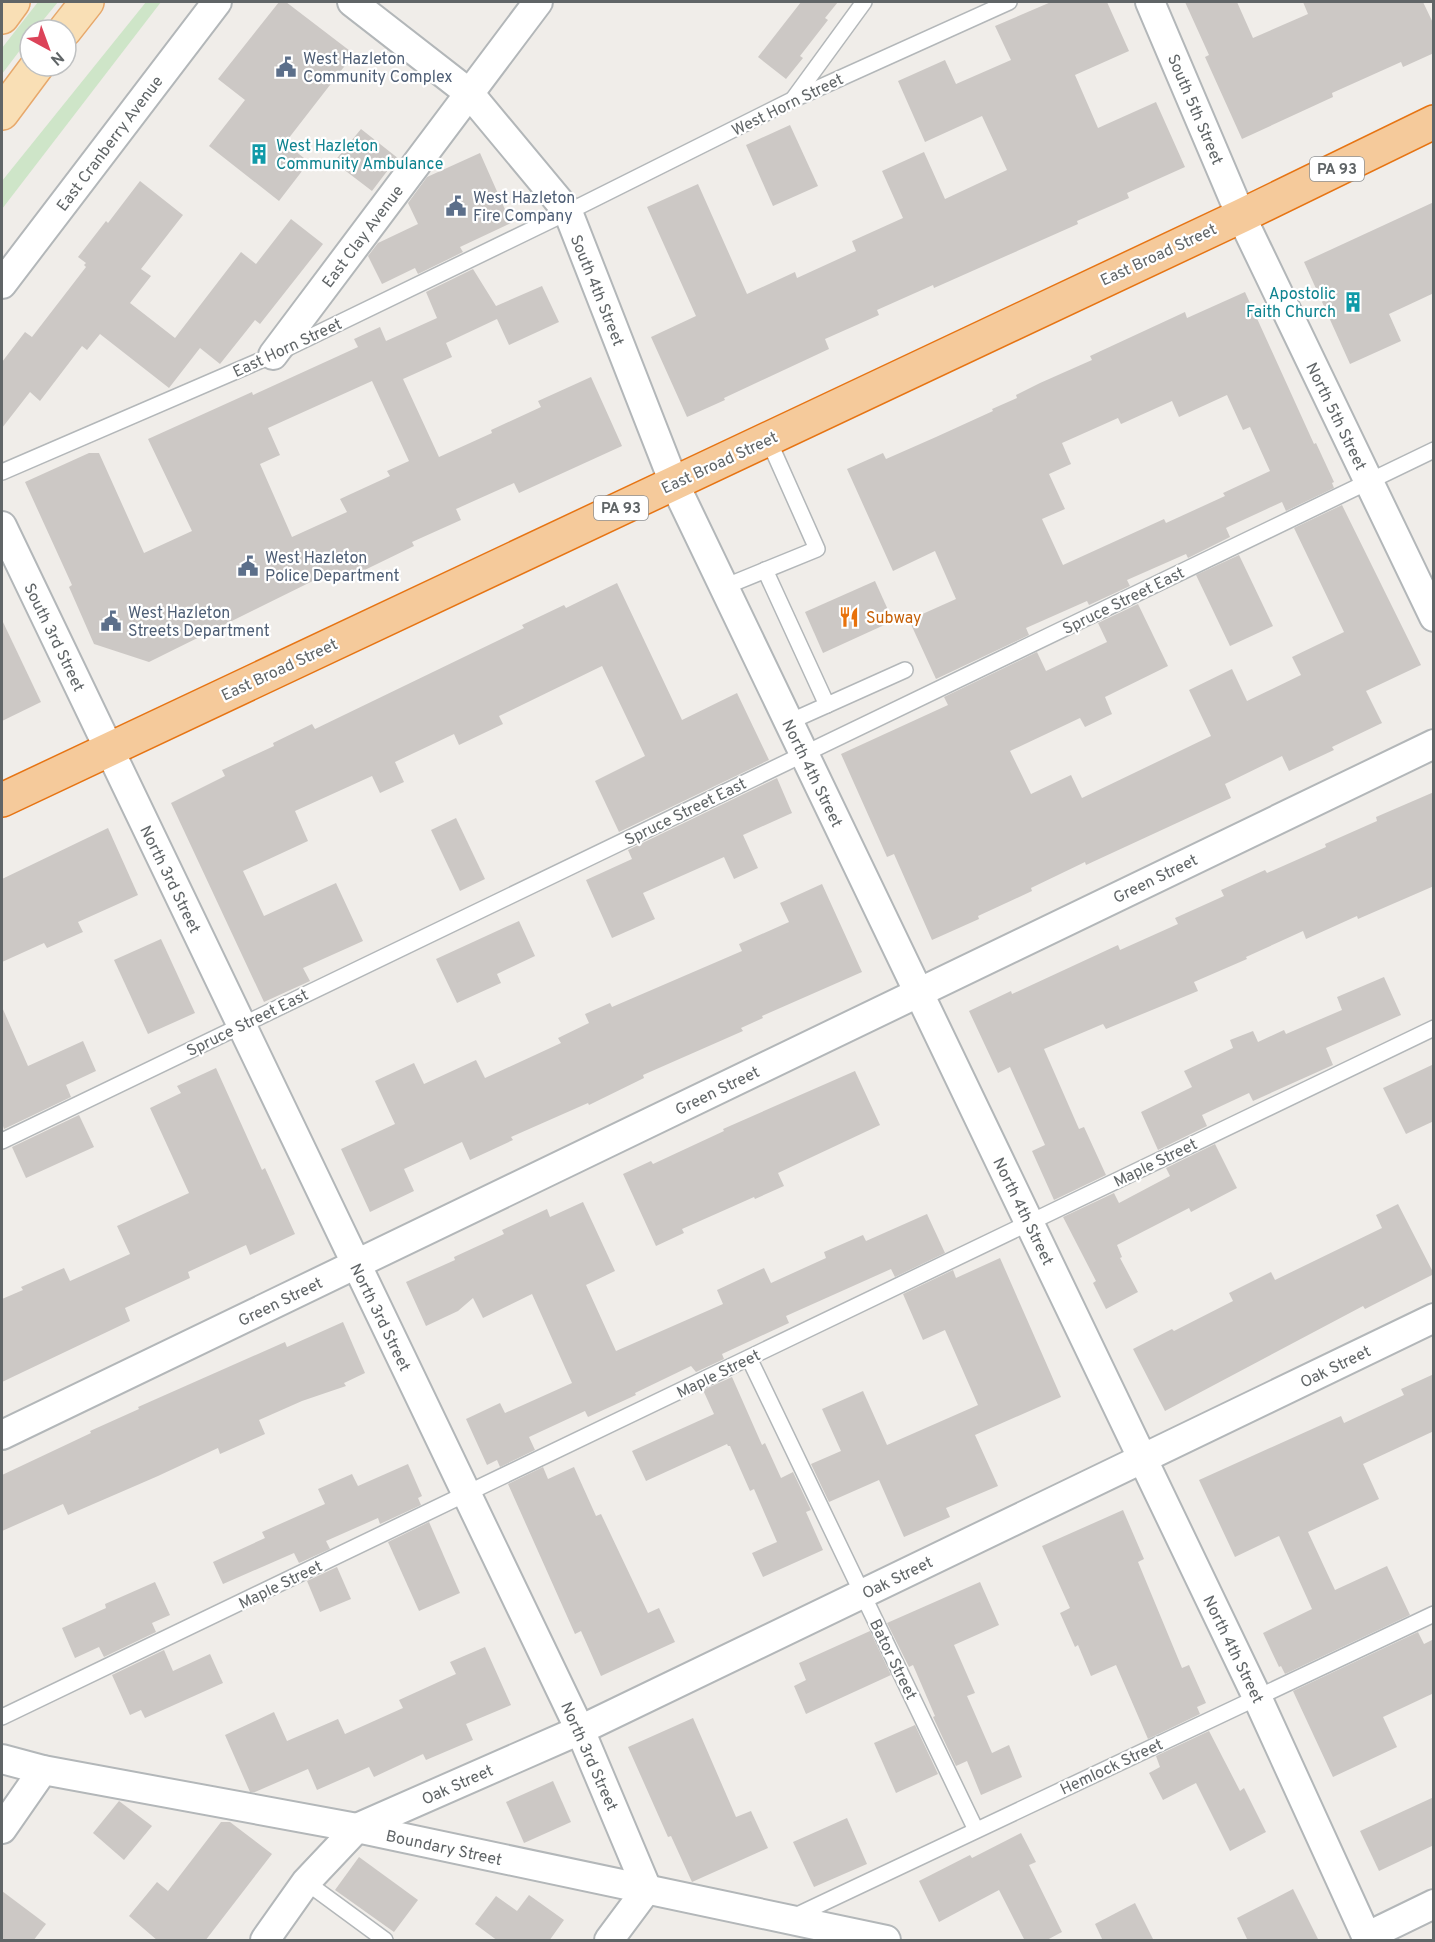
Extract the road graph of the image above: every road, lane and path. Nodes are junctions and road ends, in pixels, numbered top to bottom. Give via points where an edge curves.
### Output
1 (13, 2) edge
2 (87, 2) edge
3 (217, 2) edge
4 (352, 2) edge
5 (538, 2) edge
6 (864, 2) edge
7 (1009, 2) edge
8 (1150, 2) edge
9 (2, 17) edge
10 (74, 18) edge
11 (28, 78) edge
12 (469, 93) junction
13 (792, 100) junction
14 (2, 113) edge
15 (1434, 123) edge
16 (568, 212) junction
17 (1241, 216) junction
18 (2, 284) edge
19 (273, 355) junction
20 (768, 439) junction
21 (1434, 450) edge
22 (2, 472) edge
23 (1368, 481) junction
24 (674, 483) junction
25 (2, 526) edge
26 (765, 570) junction
27 (724, 587) junction
28 (1434, 617) edge
29 (905, 670) dead end
30 (827, 705) junction
31 (789, 722) junction
32 (1434, 744) edge
33 (108, 749) junction
34 (804, 753) junction
35 (2, 800) edge
36 (919, 992) junction
37 (241, 1025) junction
38 (1434, 1028) edge
39 (2, 1141) edge
40 (1030, 1223) junction
41 (356, 1264) junction
42 (1434, 1318) edge
43 (749, 1358) junction
44 (2, 1435) edge
45 (1143, 1459) junction
46 (466, 1495) junction
47 (862, 1594) junction
48 (1434, 1614) edge
49 (1257, 1697) junction
50 (2, 1718) edge
51 (579, 1730) junction
52 (2, 1759) edge
53 (43, 1770) junction
54 (357, 1828) junction
55 (2, 1829) edge
56 (976, 1830) junction
57 (306, 1882) junction
58 (647, 1889) junction
59 (1434, 1904) edge
60 (789, 1919) junction
61 (1367, 1939) edge
62 (265, 1941) edge
63 (385, 1941) edge
64 (609, 1941) edge
65 (886, 1941) edge

1 - 9 main road
2 - 10 main road
3 - 18 street, East Cranberry Avenue
4 - 12 street, South 4th Street
5 - 12 street, East Clay Avenue
6 - 13 lane
7 - 13 lane, West Horn Street
8 - 17 street, South 5th Street
11 - 14 main road
12 - 16 street, South 4th Street
12 - 19 street, East Clay Avenue
13 - 16 lane, West Horn Street
15 - 17 highway, PA 93
16 - 19 lane, East Horn Street
16 - 24 street, South 4th Street
17 - 20 highway, East Broad Street / PA 93
17 - 23 street, North 5th Street
19 - 22 lane, East Horn Street
20 - 24 highway, East Broad Street / PA 93
20 - 26 lane via 817,549
21 - 23 lane, Spruce Street East
23 - 28 street, North 5th Street
23 - 34 lane, Spruce Street East
24 - 27 street, North 4th Street
24 - 33 highway, East Broad Street / PA 93
25 - 33 street, South 3rd Street
26 - 27 lane
26 - 30 lane
27 - 31 street, North 4th Street
29 - 30 lane
30 - 31 lane
31 - 34 street, North 4th Street
32 - 36 street, Green Street
33 - 35 highway, East Broad Street / PA 93
33 - 37 street, North 3rd Street
34 - 36 street, North 4th Street
34 - 37 lane, Spruce Street East
36 - 40 street, North 4th Street
36 - 41 street, Green Street
37 - 39 lane, Spruce Street East
37 - 41 street, North 3rd Street
38 - 40 lane, Maple Street
40 - 43 lane, Maple Street
40 - 45 street, North 4th Street
41 - 44 street, Green Street
41 - 46 street, North 3rd Street
42 - 45 street, Oak Street
43 - 46 lane, Maple Street
43 - 47 lane, Bator Street
45 - 47 street, Oak Street
45 - 49 street, North 4th Street
46 - 50 lane, Maple Street
46 - 51 street, North 3rd Street
47 - 51 street, Oak Street
47 - 56 lane, Bator Street
48 - 49 lane, Hemlock Street
49 - 56 lane, Hemlock Street
49 - 61 street, North 4th Street
51 - 54 street, Oak Street
51 - 58 street, North 3rd Street
52 - 53 street, Boundary Street
53 - 54 street, Boundary Street
53 - 55 street
54 - 57 street
54 - 58 street, Boundary Street
56 - 60 lane, Hemlock Street
57 - 62 street
57 - 63 lane
58 - 60 street, Boundary Street
58 - 64 street
59 - 61 street
60 - 65 street, Boundary Street

